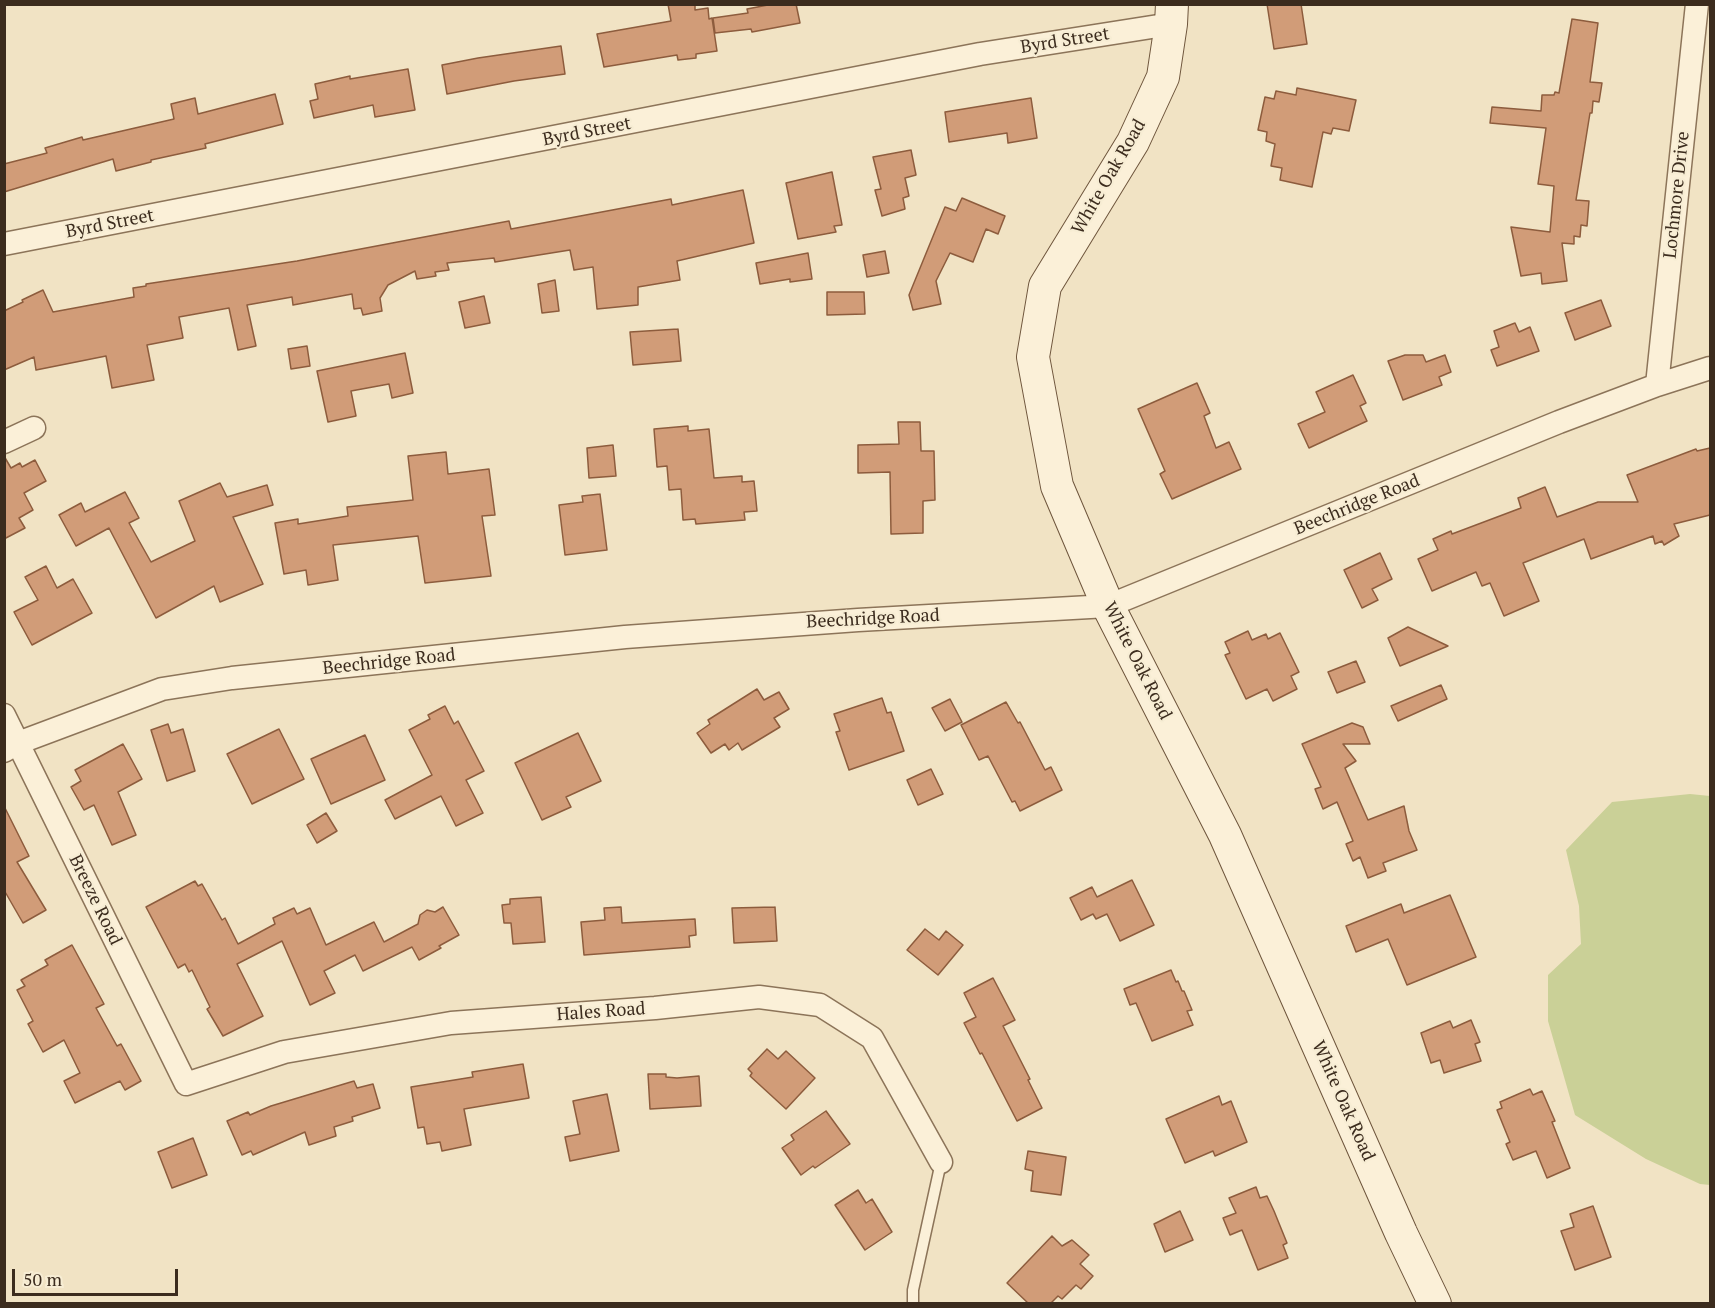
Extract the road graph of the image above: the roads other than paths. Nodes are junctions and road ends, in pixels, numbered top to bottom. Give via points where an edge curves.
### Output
1 (1696, 4) edge
2 (1171, 14) edge
3 (4, 244) edge
4 (1710, 368) edge
5 (1657, 385) junction
6 (34, 428) dead end
7 (4, 442) edge
8 (1108, 606) junction
9 (4, 715) edge
10 (11, 747) edge
11 (186, 1084) joint
12 (941, 1162) joint
13 (913, 1304) edge
14 (1435, 1304) edge

1 - 5 street, Lochmore Drive
2 - 3 street, Byrd Street
2 - 8 street, White Oak Road via 1163,77 1133,142 1045,286 1033,357 1057,486
4 - 5 street, Beechridge Road
5 - 8 street, Beechridge Road
6 - 7 street
8 - 10 street, Beechridge Road via 625,637 232,678 162,689
8 - 14 street, White Oak Road via 1225,835
9 - 10 street, Breeze Road
10 - 11 street, Breeze Road
11 - 12 street, Hales Road via 284,1052 451,1023 759,997 820,1005 873,1038
12 - 13 lane

